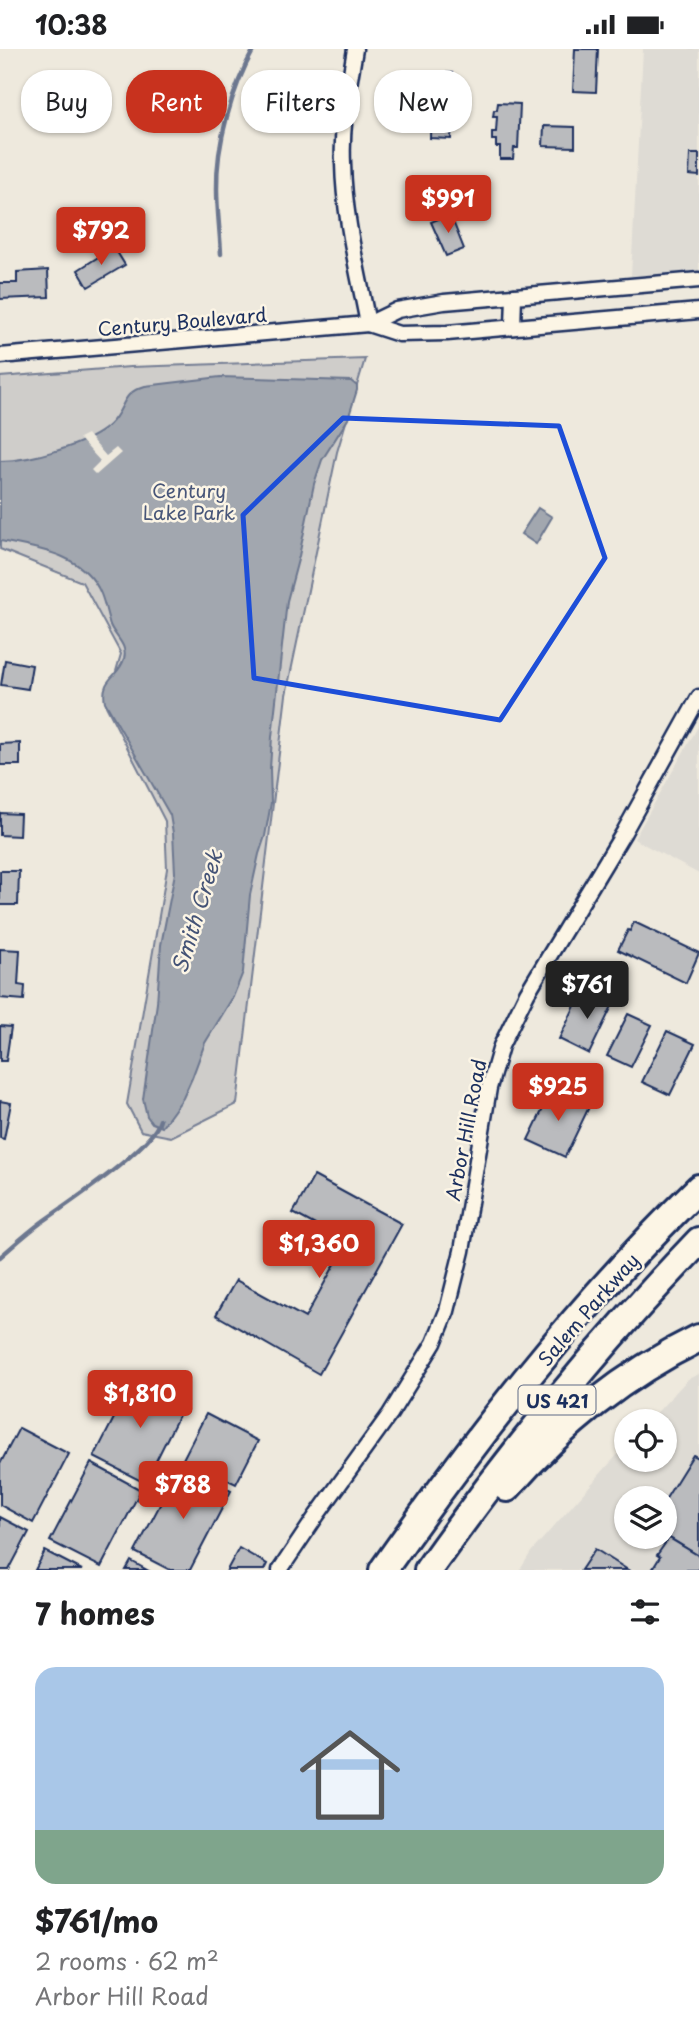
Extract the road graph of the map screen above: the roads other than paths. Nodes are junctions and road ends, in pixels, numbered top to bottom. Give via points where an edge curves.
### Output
1 (355, 49) edge
2 (699, 280) edge
3 (514, 296) junction
4 (699, 311) edge
5 (368, 324) junction
6 (513, 327) junction
7 (0, 356) edge
8 (699, 697) edge
9 (699, 1175) edge
10 (699, 1188) edge
11 (699, 1241) edge
12 (636, 1253) junction
13 (699, 1338) edge
14 (280, 1570) edge
15 (383, 1570) edge
16 (428, 1570) edge
17 (434, 1570) edge

1 - 5 street via 343,172
2 - 3 street, Century Boulevard
3 - 5 street, Century Boulevard via 397,310
3 - 6 street
4 - 6 street, Century Boulevard
5 - 6 street, Century Boulevard via 399,334
5 - 7 street, Century Boulevard
8 - 14 street, Arbor Hill Road via 527,993 501,1046 489,1088 462,1251 447,1311 433,1343 390,1414
9 - 12 highway
10 - 12 highway, Salem Parkway / US 421
11 - 16 highway, Salem Parkway / US 421 via 555,1403
12 - 15 highway, Salem Parkway / US 421 via 488,1426
13 - 17 highway via 639,1372 566,1426

